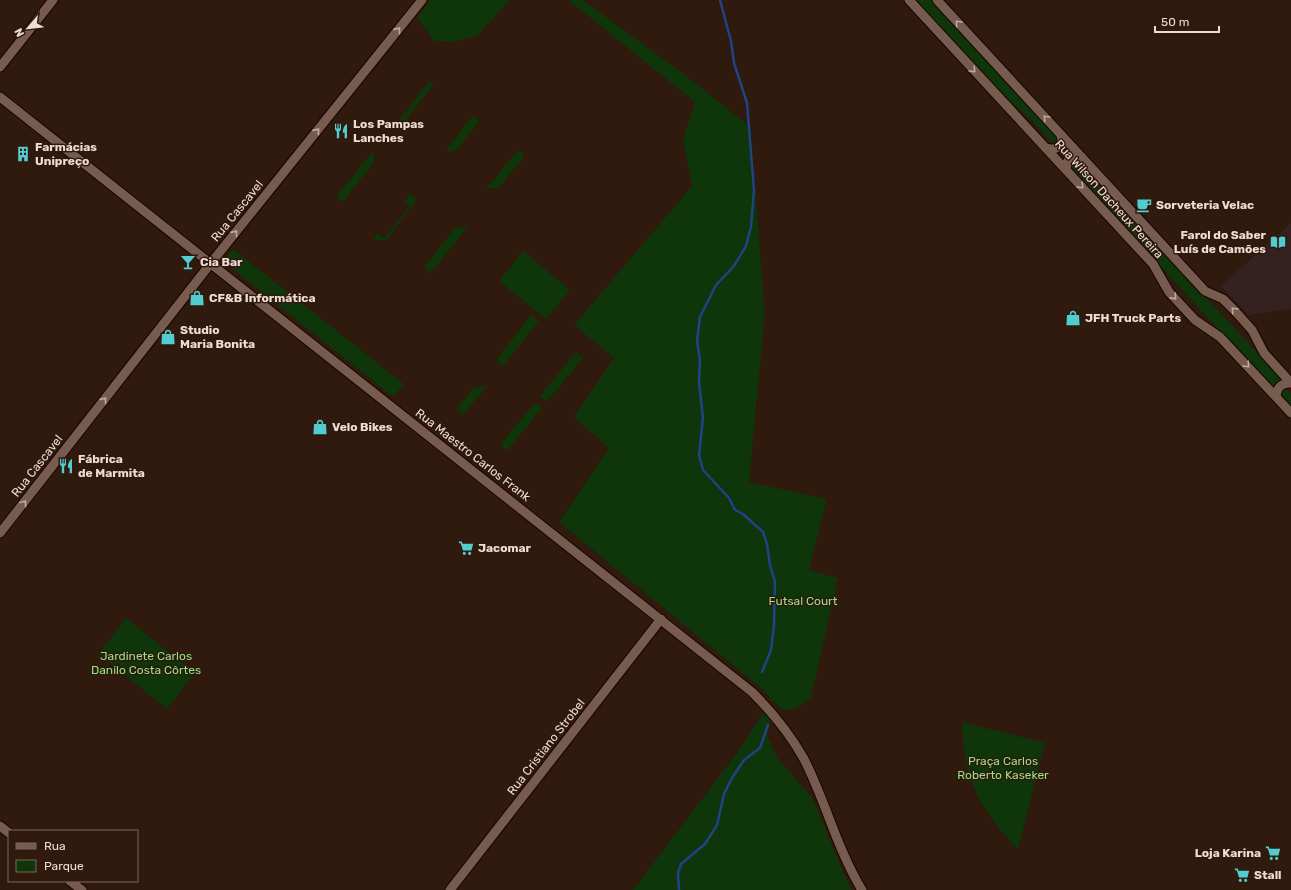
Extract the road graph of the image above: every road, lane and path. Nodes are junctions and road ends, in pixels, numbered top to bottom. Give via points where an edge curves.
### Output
1 (53, 0) edge
2 (422, 0) edge
3 (909, 0) edge
4 (937, 0) edge
5 (0, 67) edge
6 (0, 96) edge
7 (1061, 135) junction
8 (1046, 148) junction
9 (1082, 157) junction
10 (1066, 170) junction
11 (211, 263) junction
12 (1291, 383) edge
13 (1276, 396) junction
14 (1291, 413) edge
15 (0, 533) edge
16 (661, 619) junction
17 (0, 826) edge
18 (8, 832) edge
19 (71, 882) edge
20 (82, 890) edge
21 (450, 890) edge
22 (862, 890) edge

1 - 5 main road
11 -> 2 main road, Rua Cascavel
3 -> 8 main road, Rua Wilson Dacheux Pereira
7 -> 4 main road, Rua Wilson Dacheux Pereira
6 - 11 main road, Rua Maestro Carlos Frank
7 - 8 main road via 1059,146
7 - 9 main road, Rua Wilson Dacheux Pereira
8 - 10 main road, Rua Wilson Dacheux Pereira
9 - 10 main road via 1076,155 1070,158
12 -> 9 main road, Rua Wilson Dacheux Pereira via 1264,353 1252,330 1235,311 1223,299 1205,291
10 -> 13 main road, Rua Wilson Dacheux Pereira via 1153,264 1172,295 1195,320 1220,337
15 -> 11 main road, Rua Cascavel
11 - 16 main road, Rua Maestro Carlos Frank
12 - 13 main road via 1282,384
13 - 14 main road, Rua Wilson Dacheux Pereira
16 - 21 main road, Rua Cristiano Strobel
16 - 22 main road, Rua Maestro Carlos Frank via 752,692 787,732 809,770 840,848
17 - 18 main road
19 - 20 main road

